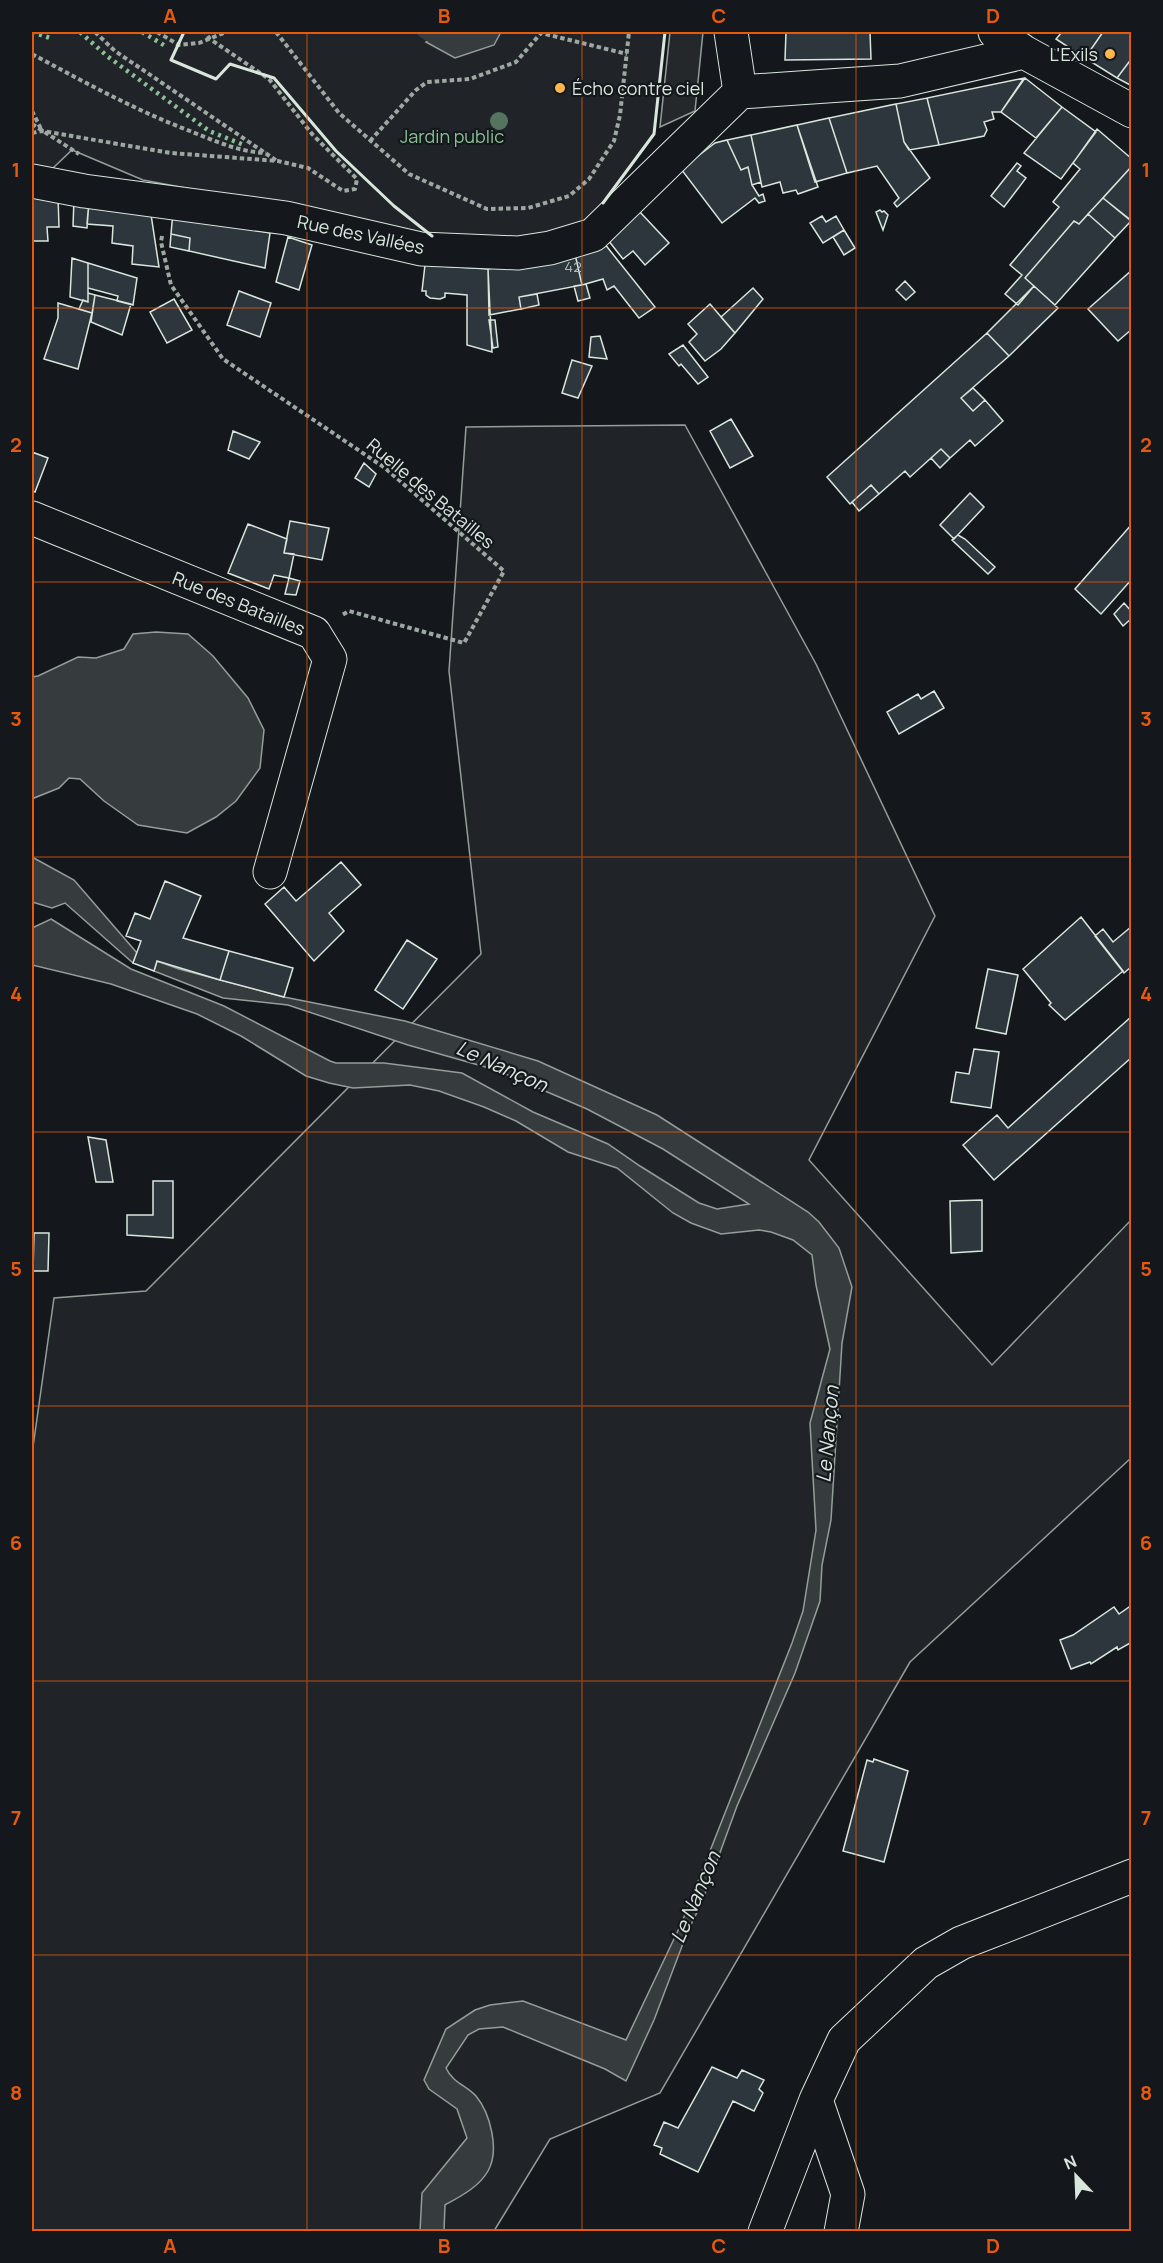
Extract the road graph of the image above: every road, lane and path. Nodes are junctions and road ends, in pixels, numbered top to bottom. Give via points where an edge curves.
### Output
1 (95, 32) edge
2 (157, 32) edge
3 (206, 32) edge
4 (226, 32) edge
5 (276, 32) edge
6 (629, 32) edge
7 (731, 32) edge
8 (995, 32) edge
9 (210, 39) junction
10 (1024, 52) junction
11 (32, 54) edge
12 (627, 54) junction
13 (740, 92) junction
14 (32, 111) edge
15 (1131, 111) edge
16 (32, 124) edge
17 (42, 131) junction
18 (32, 133) edge
19 (370, 141) junction
20 (266, 153) junction
21 (278, 161) junction
22 (32, 181) edge
23 (168, 202) junction
24 (32, 518) edge
25 (314, 633) junction
26 (270, 872) dead end
27 (1131, 1876) edge
28 (816, 2100) junction
29 (765, 2232) edge
30 (840, 2232) edge

1 - 20 path via 115,51
2 - 9 path via 178,45
3 - 9 path
4 - 9 path
5 - 19 path via 339,113
6 - 12 path
7 - 13 street
8 - 10 street
9 - 21 path via 269,79 312,134 357,179 355,189 343,191 308,168
10 - 13 street via 900,81
10 - 15 street
11 - 20 path via 154,117 216,142
12 - 19 path via 541,33 516,62 470,79 428,82
12 - 19 path via 614,141 589,179 568,196 528,208 486,209 409,174
13 - 23 street, Rue des Vallées via 594,235 550,248 518,253 421,249 286,218
14 - 17 path
16 - 17 path
17 - 18 path
17 - 21 path via 171,153
20 - 21 path
22 - 23 street, Rue des Vallées
23 - 25 path, Ruelle des Batailles via 161,242 171,285 222,359 385,468 504,571 464,643 349,610
24 - 25 street, Rue des Batailles
25 - 26 street, Rue des Batailles via 330,659
27 - 28 street via 961,1943 926,1964 844,2040
28 - 29 street
28 - 30 street via 848,2194

